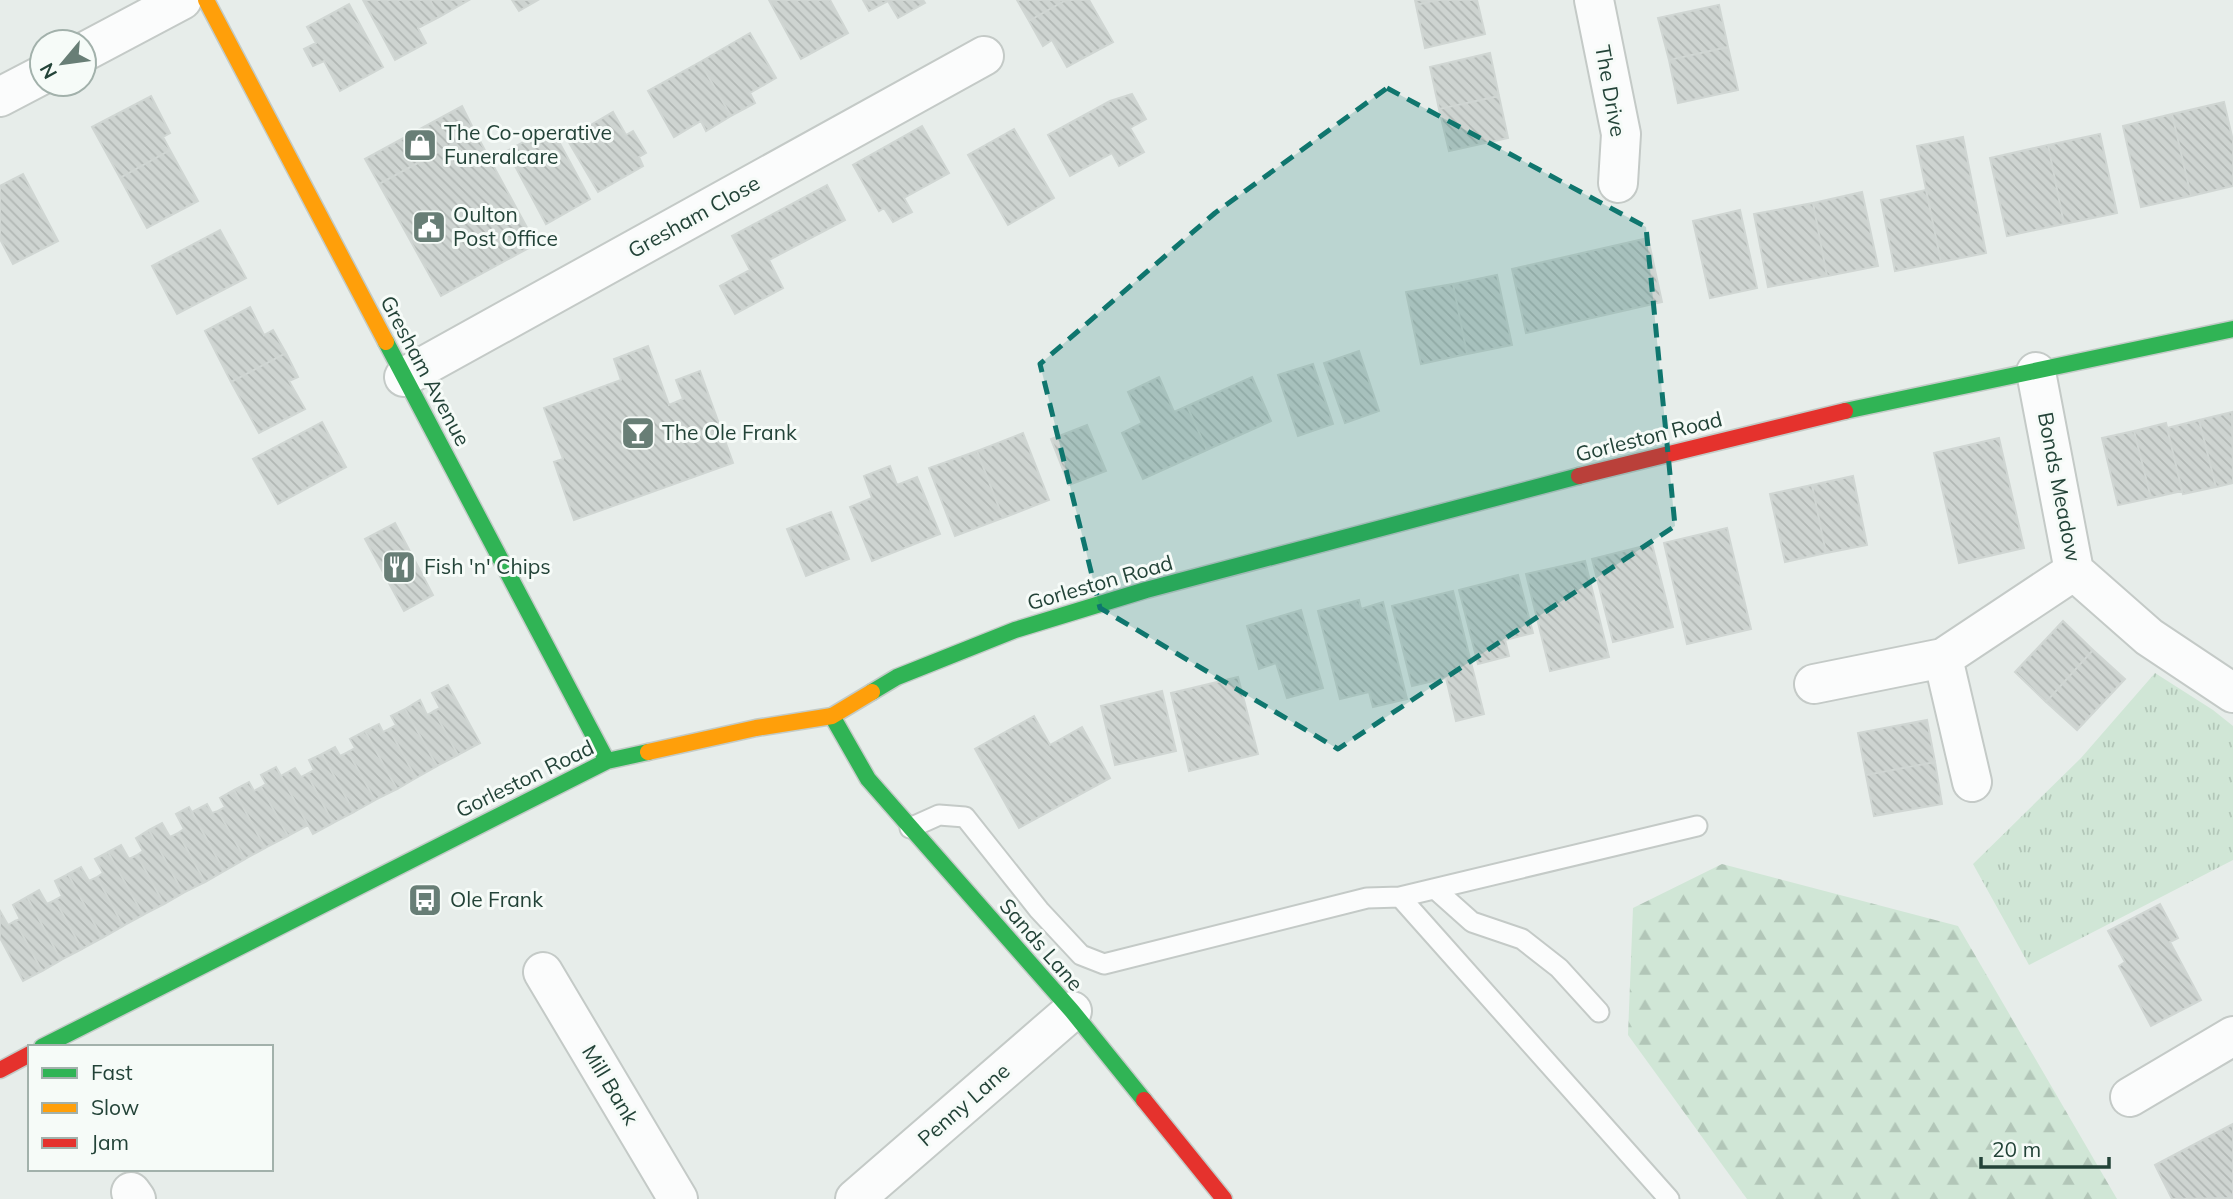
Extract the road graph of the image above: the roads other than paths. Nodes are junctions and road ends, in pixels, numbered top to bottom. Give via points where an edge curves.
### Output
1 (182, 0) edge
2 (206, 0) edge
3 (1594, 0) edge
4 (98, 45) edge
5 (984, 56) dead end
6 (28, 82) edge
7 (0, 97) edge
8 (1618, 183) dead end
9 (2233, 329) edge
10 (2036, 372) junction
11 (404, 377) junction
12 (2074, 571) junction
13 (1943, 657) junction
14 (1814, 684) dead end
15 (2233, 693) edge
16 (832, 716) junction
17 (607, 761) junction
18 (1972, 782) dead end
19 (1697, 827) dead end
20 (910, 828) junction
21 (1435, 888) junction
22 (1400, 897) junction
23 (543, 972) dead end
24 (1072, 1011) junction
25 (1599, 1012) dead end
26 (2233, 1036) edge
27 (47, 1045) edge
28 (28, 1055) edge
29 (0, 1070) edge
30 (2130, 1097) dead end
31 (678, 1199) edge
32 (855, 1199) edge
33 (1224, 1199) edge
34 (1669, 1199) edge

1 - 4 street
2 - 11 main road, Gresham Avenue
3 - 8 street, The Drive via 1621,134
5 - 11 street, Gresham Close
6 - 7 street
9 - 10 main road, Gorleston Road
10 - 12 street, Bonds Meadow
10 - 16 main road, Gorleston Road via 1757,431 1146,590 1015,630 897,677
11 - 17 main road, Gresham Avenue
12 - 13 street
12 - 15 street, Bonds Meadow via 2149,637
13 - 14 street
13 - 18 street
16 - 17 main road, Gorleston Road
16 - 20 main road, Sands Lane via 868,779
17 - 27 main road, Gorleston Road
19 - 21 lane
20 - 22 lane via 939,816 965,817 1072,946 1104,964 1367,898
20 - 24 main road, Sands Lane
21 - 22 lane
21 - 25 lane via 1472,922 1522,939 1559,968
22 - 34 lane
23 - 31 street, Mill Bank
24 - 32 street, Penny Lane
24 - 33 main road, Sands Lane
26 - 30 street
28 - 29 main road

